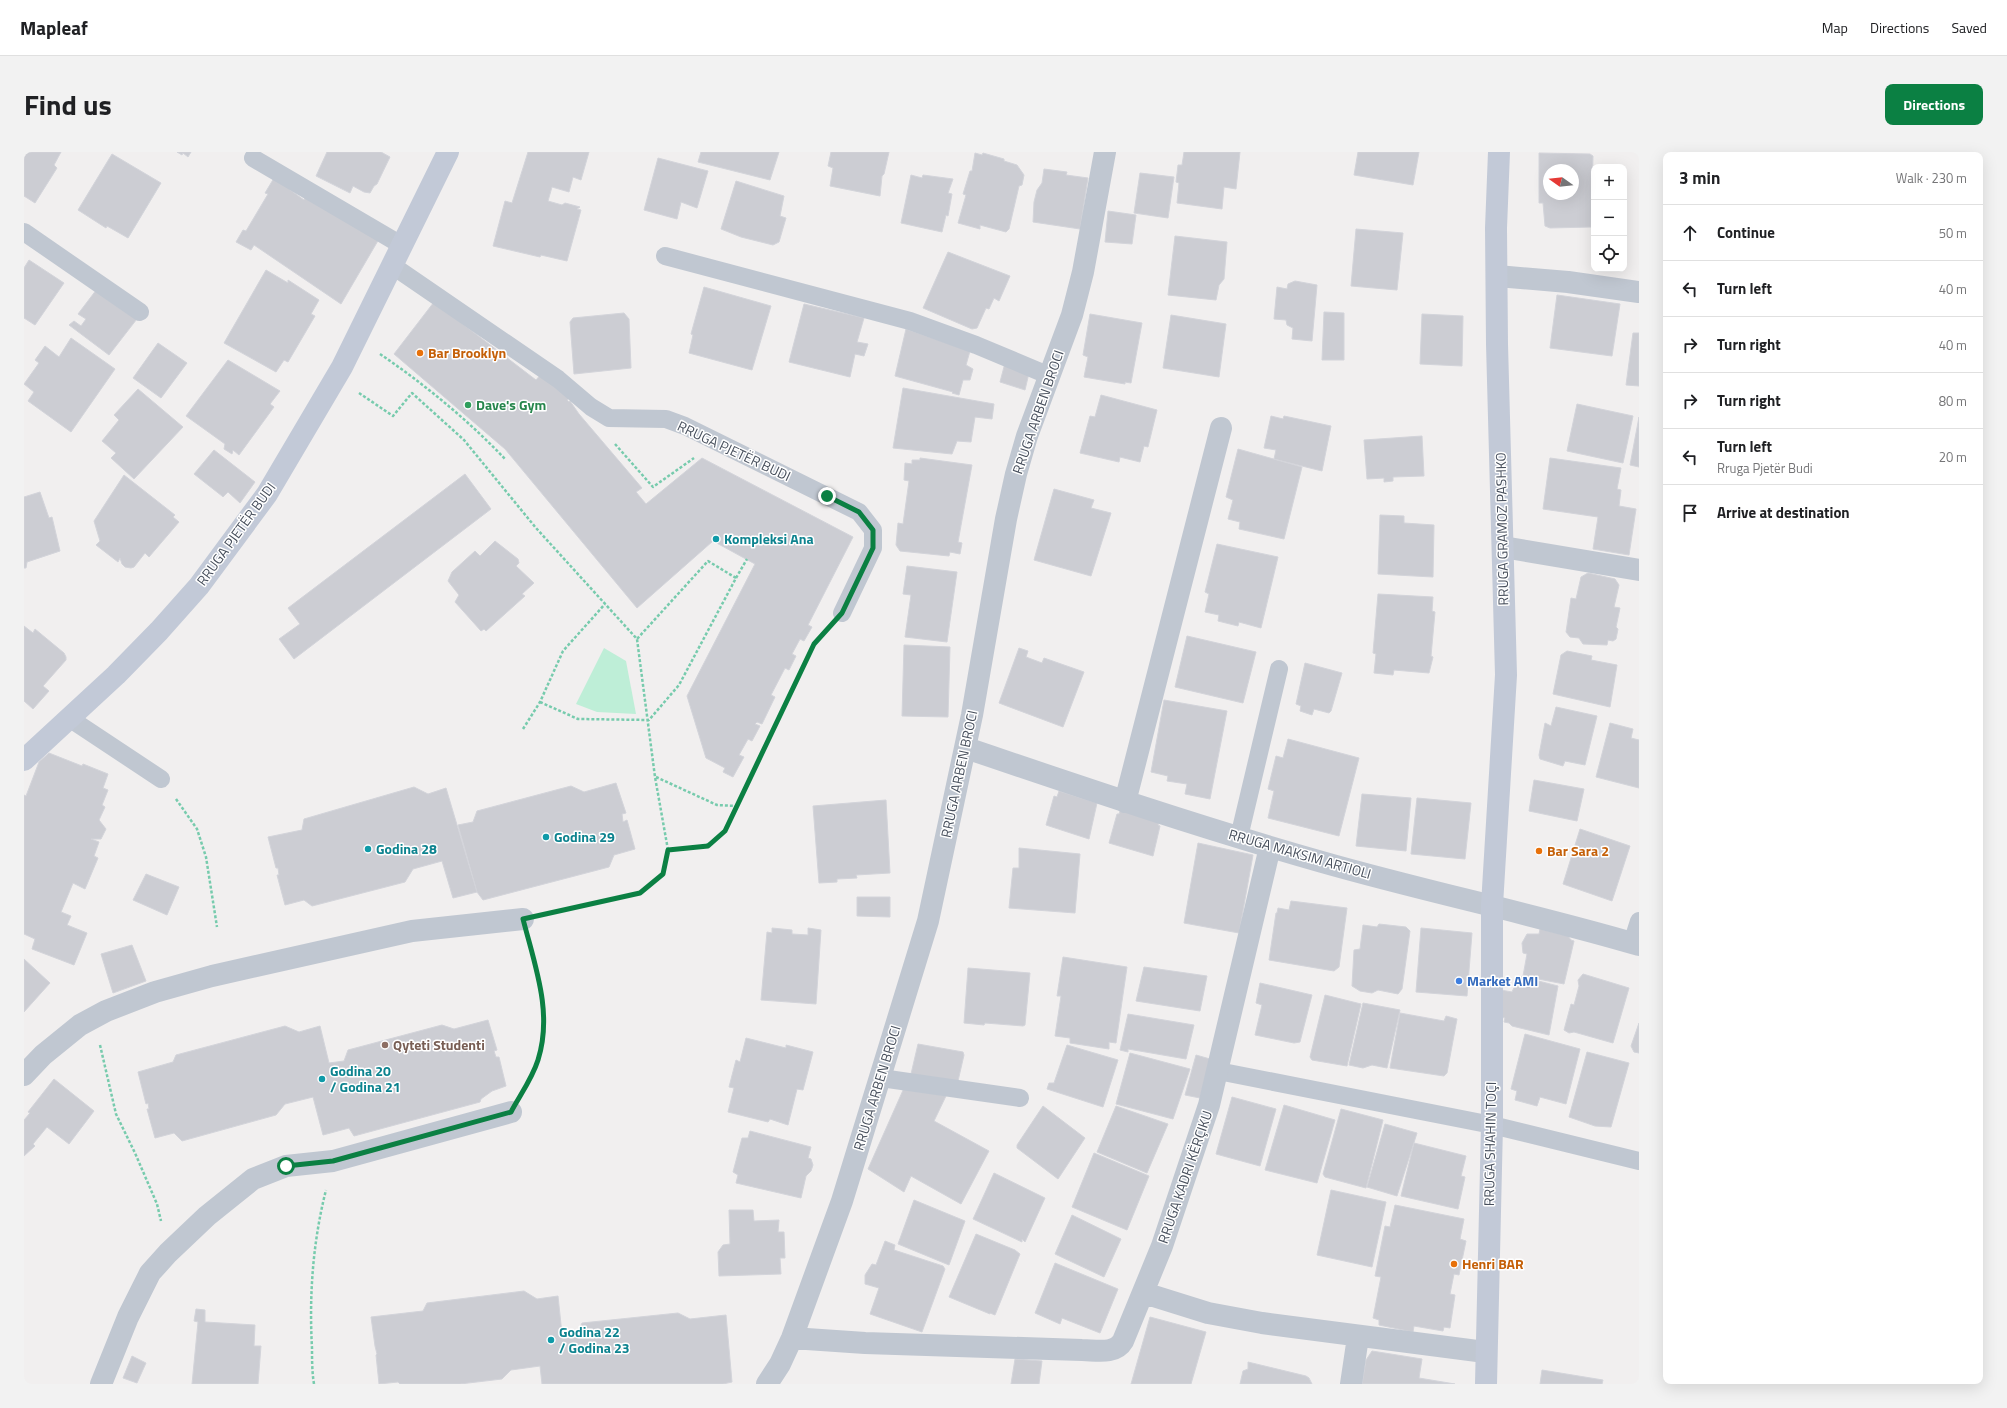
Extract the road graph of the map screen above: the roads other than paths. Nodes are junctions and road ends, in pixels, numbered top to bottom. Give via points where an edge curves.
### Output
1 (448, 152) edge
2 (1105, 152) edge
3 (1499, 152) edge
4 (253, 158) dead end
5 (24, 232) edge
6 (403, 246) junction
7 (665, 256) dead end
8 (393, 266) junction
9 (1497, 276) junction
10 (1639, 292) edge
11 (140, 312) dead end
12 (1050, 376) junction
13 (1221, 428) dead end
14 (1503, 547) junction
15 (1639, 570) edge
16 (842, 613) road end
17 (1279, 669) dead end
18 (69, 718) junction
19 (966, 748) junction
20 (24, 760) edge
21 (162, 779) road end
22 (1125, 802) junction
23 (1239, 837) junction
24 (1270, 847) junction
25 (1492, 905) junction
26 (523, 919) road end
27 (1639, 921) edge
28 (1635, 944) edge
29 (1218, 1071) junction
30 (24, 1075) edge
31 (881, 1078) junction
32 (1020, 1098) dead end
33 (511, 1112) road end
34 (1492, 1125) junction
35 (1639, 1161) edge
36 (1144, 1293) junction
37 (1358, 1337) junction
38 (792, 1338) junction
39 (1486, 1352) junction
40 (101, 1384) edge
41 (767, 1384) edge
42 (1351, 1384) edge
43 (1486, 1384) edge

1 - 6 street, RRUGA PJETËR BUDI
2 - 12 street, RRUGA ARBEN BROCI via 1079,290
3 - 9 street, RRUGA GRAMOZ PASHKO
4 - 6 lane
5 - 11 lane
6 - 8 street, RRUGA PJETËR BUDI
7 - 12 lane via 910,321
8 - 16 lane, RRUGA PJETËR BUDI via 558,379 591,407 609,418 666,419 685,426 859,512 873,530 873,548
8 - 18 street, RRUGA PJETËR BUDI via 335,378 267,494 199,586 116,675
9 - 10 street
9 - 14 street, RRUGA GRAMOZ PASHKO
12 - 19 street, RRUGA ARBEN BROCI via 1027,436 1016,474
13 - 22 street
14 - 15 street
14 - 25 street, RRUGA GRAMOZ PASHKO via 1506,675
17 - 23 lane
18 - 20 street, RRUGA PJETËR BUDI
18 - 21 lane
19 - 22 street, RRUGA MAKSIM ARTIOLI
19 - 31 street, RRUGA ARBEN BROCI via 928,921
22 - 23 street, RRUGA MAKSIM ARTIOLI
23 - 24 street, RRUGA MAKSIM ARTIOLI
24 - 25 street, RRUGA MAKSIM ARTIOLI via 1323,863
24 - 29 street, RRUGA KADRI KËRÇIKU
25 - 28 street, RRUGA MAKSIM ARTIOLI
25 - 34 street, RRUGA SHAHIN TOÇI
26 - 30 street via 412,932 255,966 155,992 93,1017 62,1038
27 - 28 lane
29 - 34 lane
29 - 36 street, RRUGA KADRI KËRÇIKU via 1209,1105
31 - 32 lane
31 - 38 street, RRUGA ARBEN BROCI via 842,1201
33 - 40 street via 333,1161 286,1166 253,1179 207,1216 157,1263 142,1284
34 - 35 lane
34 - 39 street, RRUGA SHAHIN TOÇI
36 - 37 street via 1189,1308 1233,1318
36 - 38 street, RRUGA KADRI KËRÇIKU via 1121,1345 1108,1351
37 - 39 street
37 - 42 street
38 - 41 street, RRUGA ARBEN BROCI
39 - 43 street, RRUGA SHAHIN TOÇI

